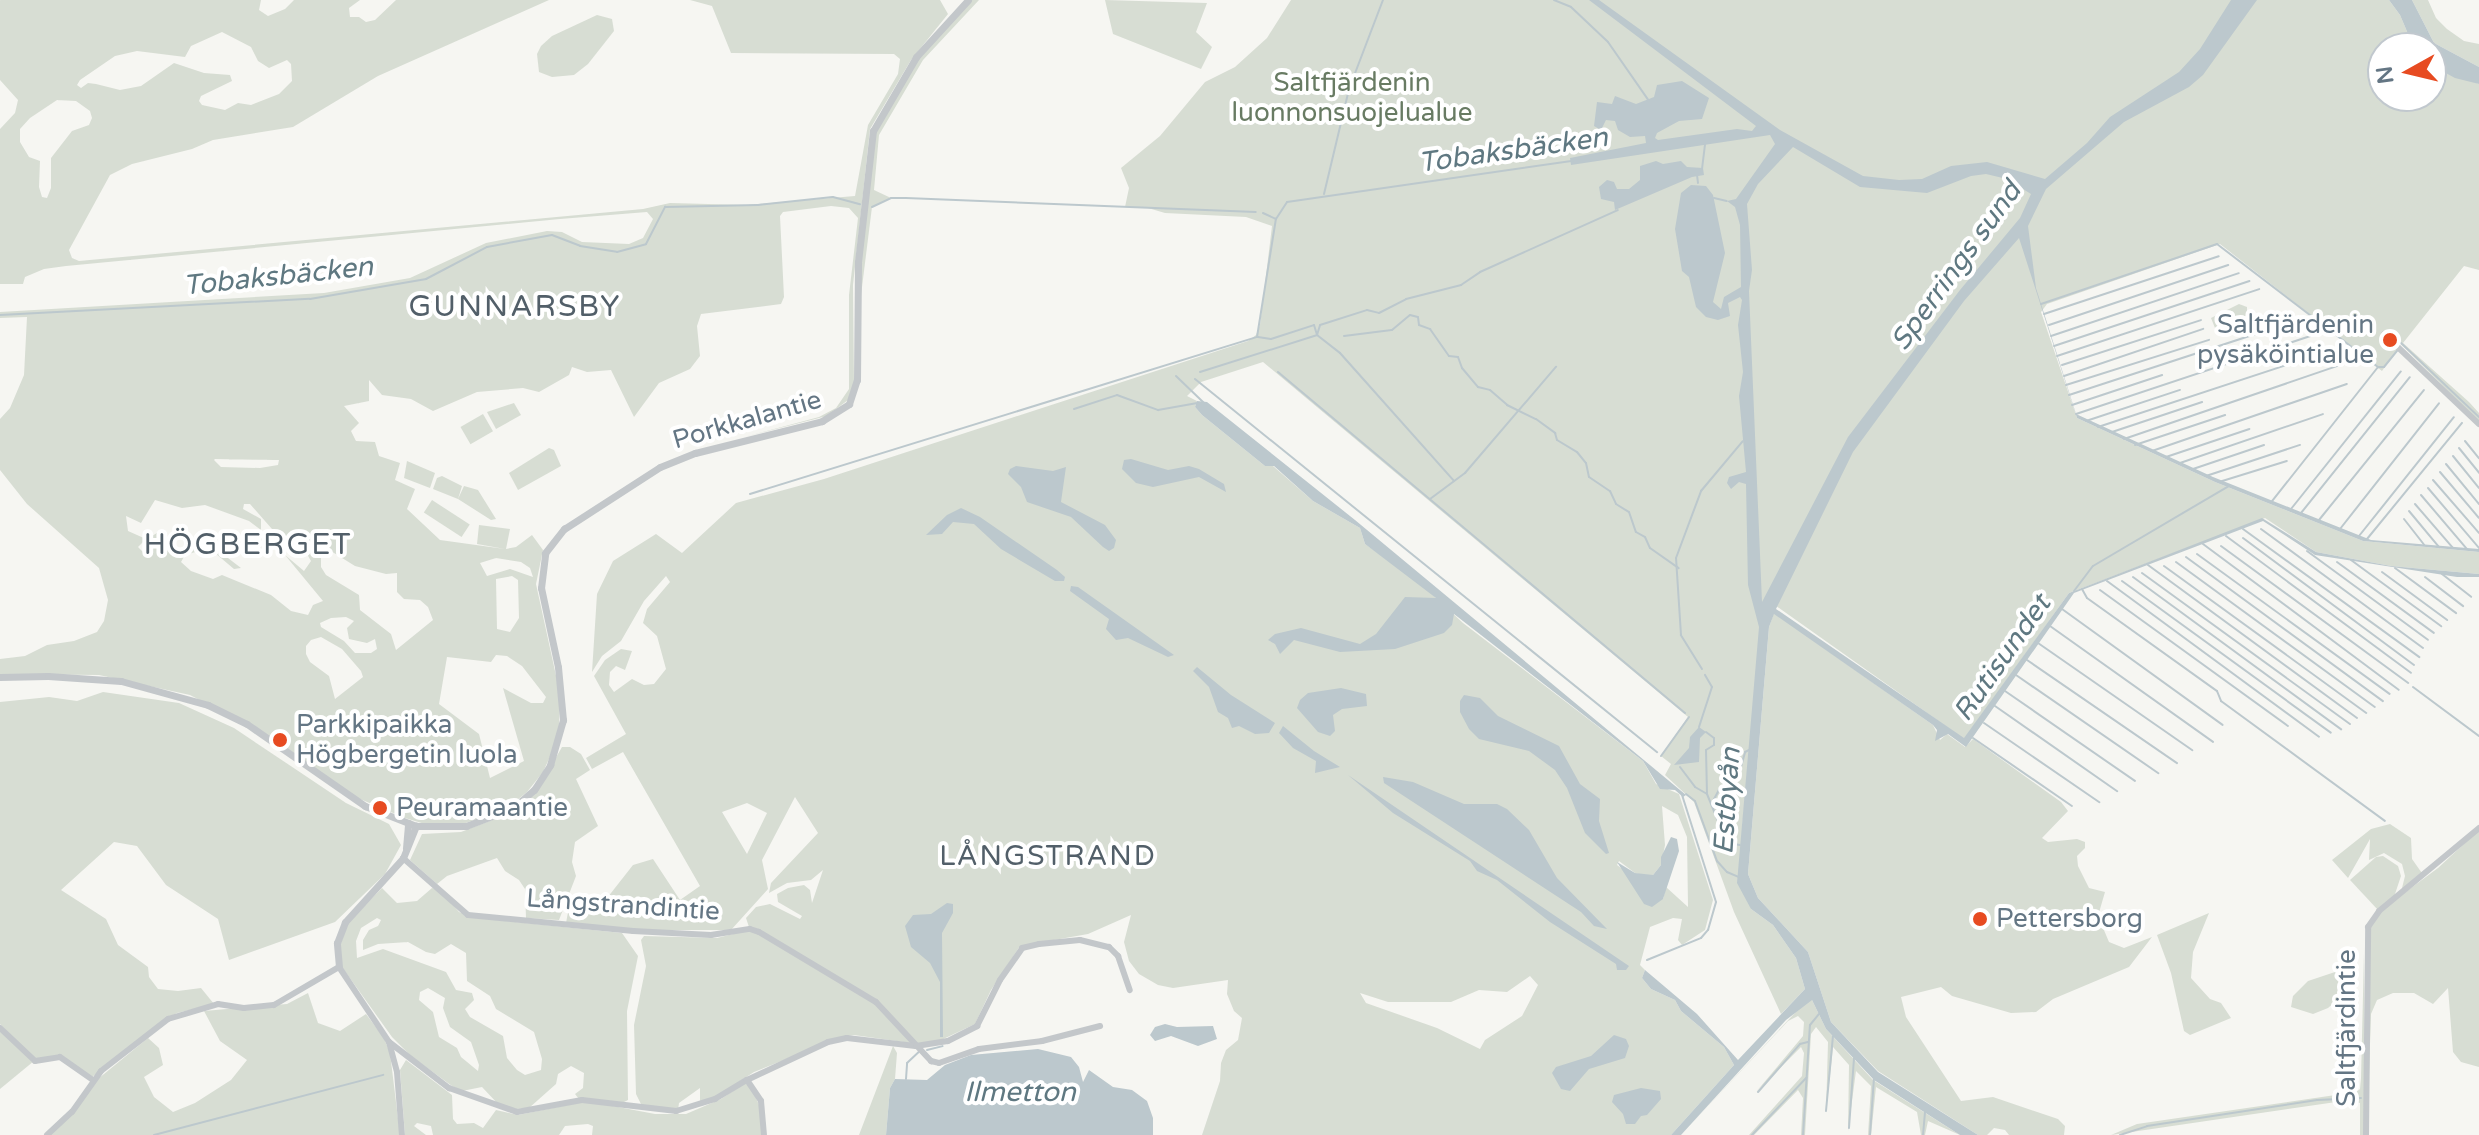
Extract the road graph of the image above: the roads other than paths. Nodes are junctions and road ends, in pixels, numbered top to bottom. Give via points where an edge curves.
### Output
1 (968, 0) edge
2 (2384, 334) dead end
3 (2479, 424) edge
4 (0, 677) edge
5 (412, 824) junction
6 (2479, 828) edge
7 (404, 854) junction
8 (339, 967) junction
9 (1130, 990) dead end
10 (1100, 1026) dead end
11 (0, 1028) edge
12 (389, 1042) junction
13 (916, 1046) junction
14 (406, 1054) junction
15 (395, 1061) junction
16 (92, 1079) junction
17 (747, 1080) junction
18 (47, 1135) edge
19 (402, 1135) edge
20 (764, 1135) edge
21 (2366, 1135) edge

1 - 5 street, Porkkalantie via 916,57 873,131 858,262 853,399 842,412 822,421 674,460 556,537 540,573 564,707 550,765 524,800 496,817 455,828
2 - 3 street
4 - 5 street, Porkkalantie via 121,681 208,705 247,724 365,806
5 - 7 street
6 - 21 street, Saltfjärdintie via 2379,911 2368,927
7 - 8 street via 345,922 337,943
7 - 13 street, Långstrandintie via 468,915 633,931 759,932 876,1002
8 - 12 street
8 - 16 street via 274,1005 218,1004 168,1019
9 - 13 street via 1118,956 1109,947 1080,940 1022,948 977,1026 948,1041
10 - 13 street, Långstrandintie via 979,1049 939,1063
11 - 16 street via 35,1061 60,1057
12 - 14 street
12 - 15 street
13 - 17 street via 876,1039 828,1042
14 - 15 street
14 - 17 street via 449,1088 517,1112 582,1100 676,1111 715,1099
15 - 19 street
16 - 18 street via 72,1112
17 - 20 street via 761,1101

